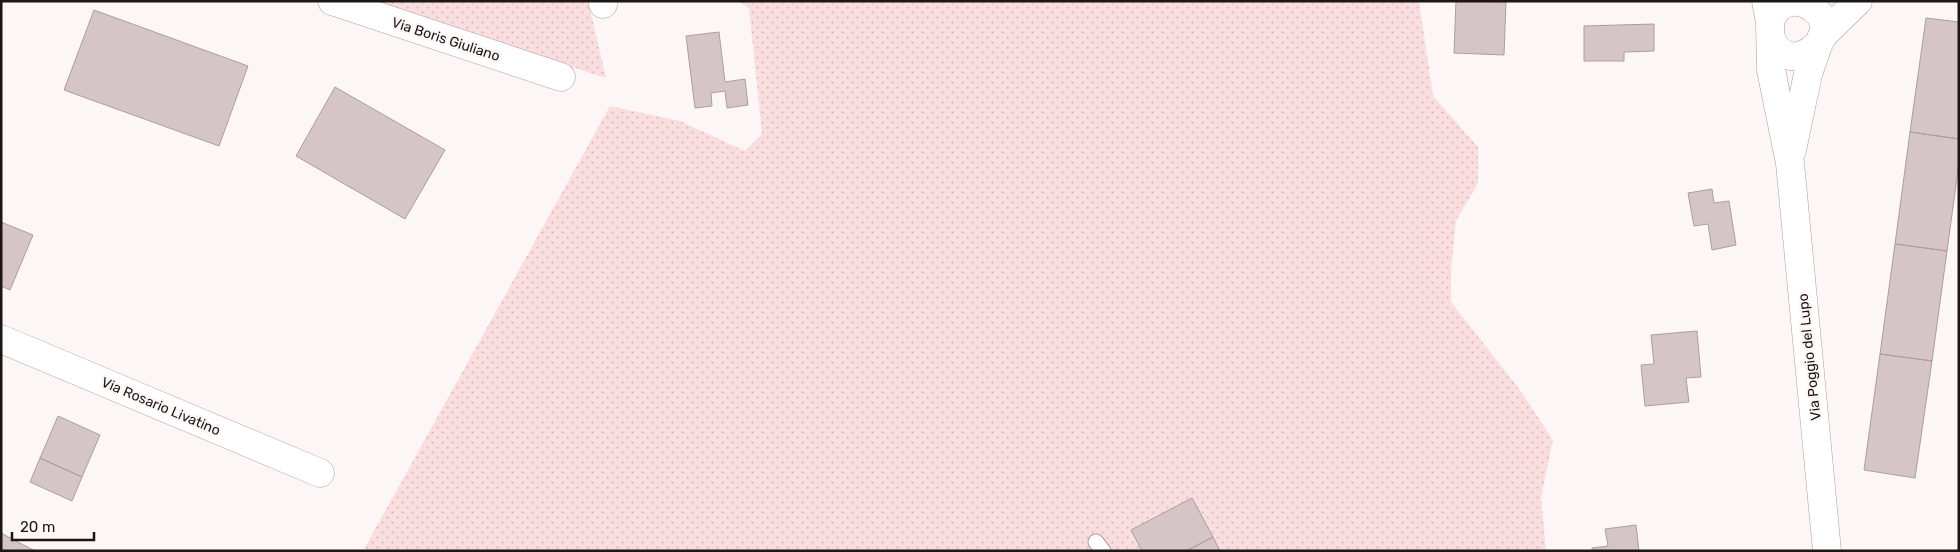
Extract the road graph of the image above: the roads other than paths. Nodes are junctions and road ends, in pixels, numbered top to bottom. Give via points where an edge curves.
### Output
1 (332, 1) edge
2 (1858, 1) edge
3 (1808, 2) edge
4 (1769, 20) edge
5 (1820, 41) junction
6 (560, 77) dead end
7 (1790, 163) junction
8 (1, 339) edge
9 (320, 473) dead end
10 (1828, 551) edge

1 - 6 street, Via Boris Giuliano
2 - 5 street
3 - 4 street via 1782,6
3 - 5 street via 1822,20
4 - 5 street via 1776,47 1784,53 1805,55
4 - 7 street via 1771,70
5 - 7 street via 1808,74
7 - 10 street, Via Poggio del Lupo
8 - 9 street, Via Rosario Livatino

